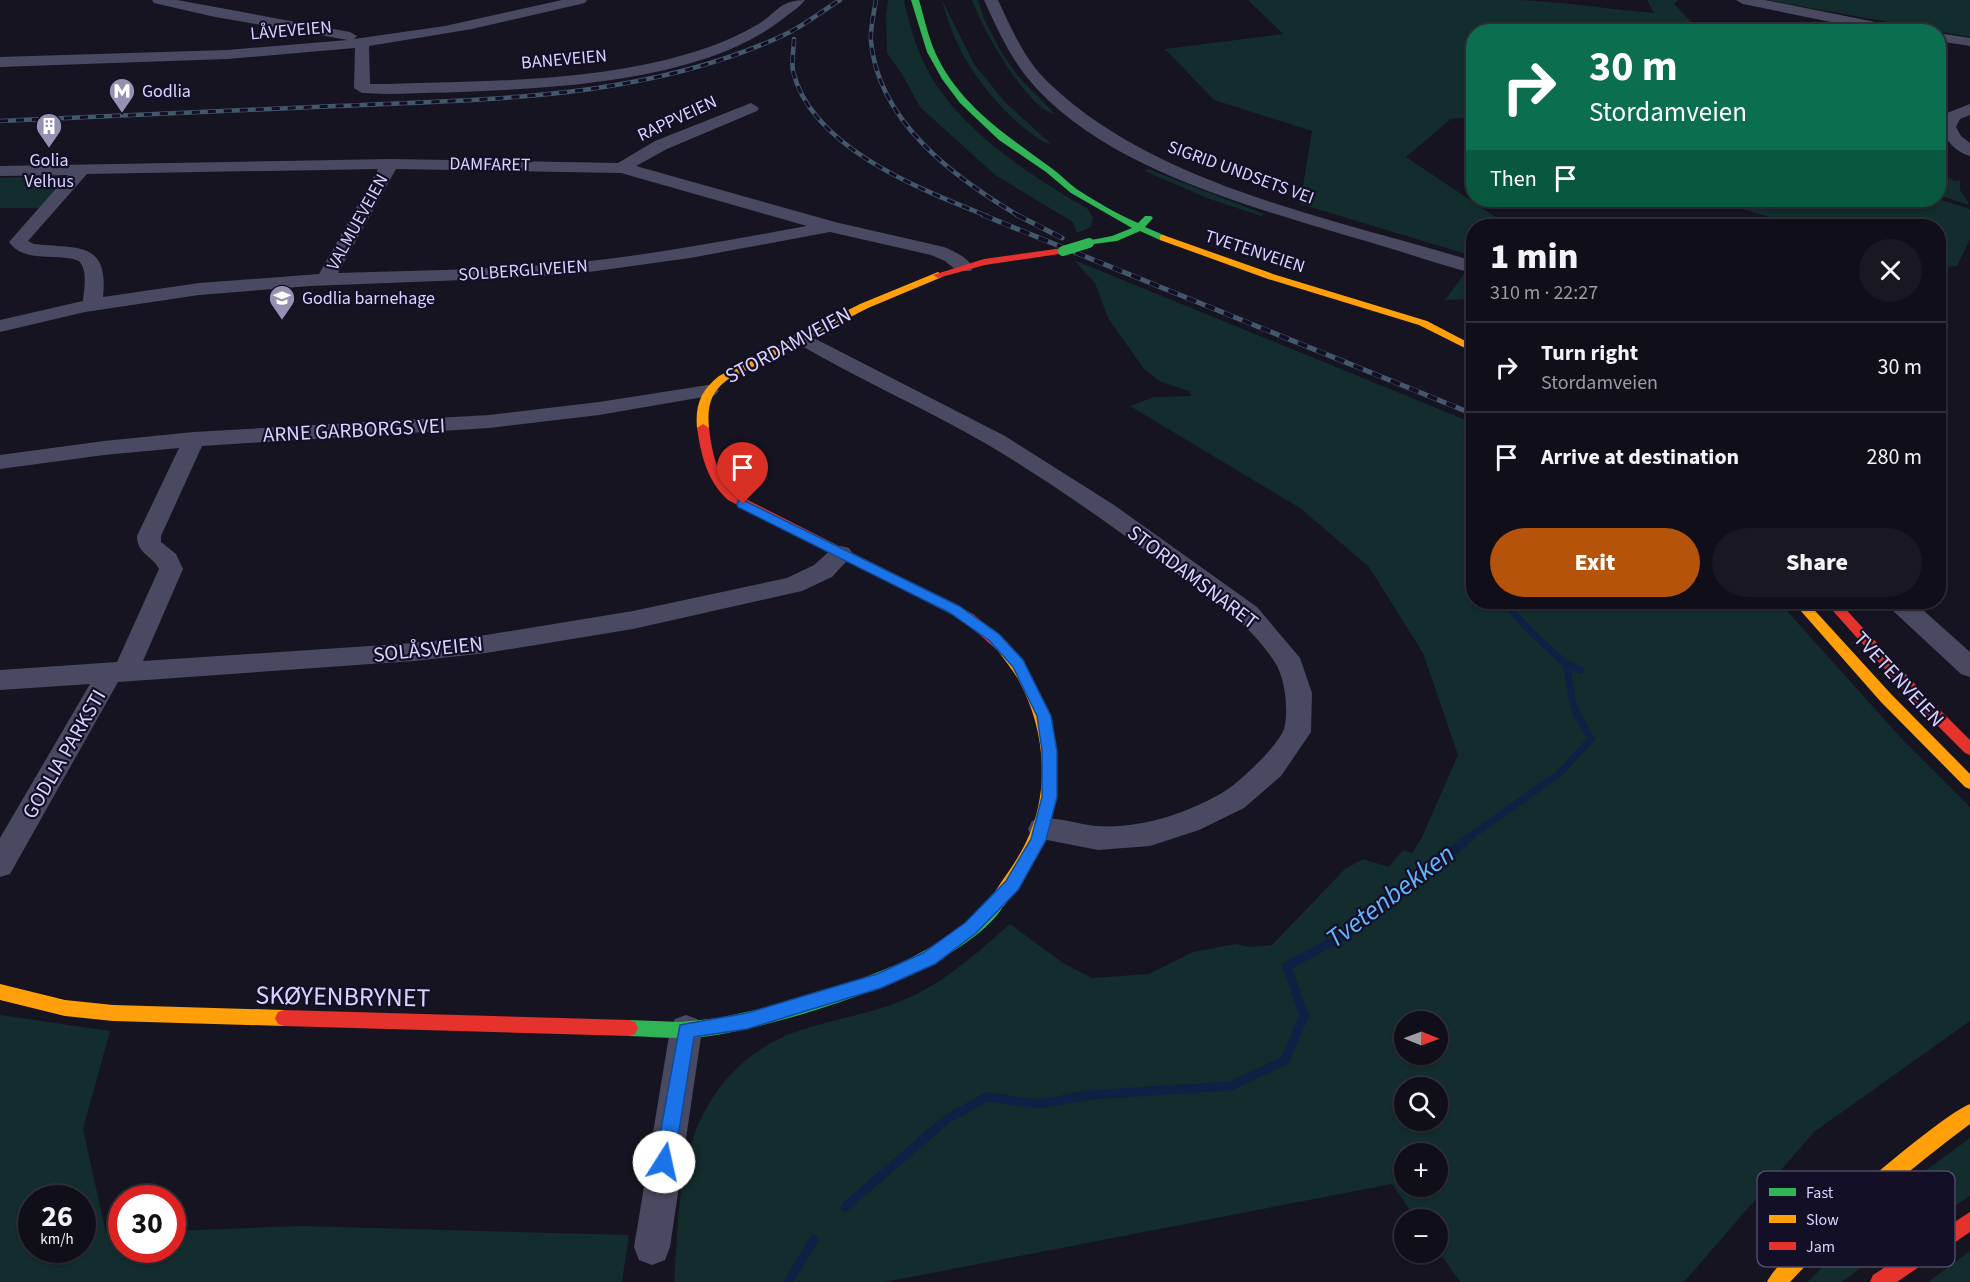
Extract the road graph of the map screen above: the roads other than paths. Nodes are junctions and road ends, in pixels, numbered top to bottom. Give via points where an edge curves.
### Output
1 (159, 0) edge
2 (580, 0) edge
3 (798, 0) edge
4 (915, 0) edge
5 (991, 0) edge
6 (1743, 0) edge
7 (1864, 24) edge
8 (1946, 38) edge
9 (1970, 42) edge
10 (363, 43) junction
11 (0, 62) edge
12 (751, 108) dead end
13 (1970, 109) edge
14 (1970, 151) edge
15 (390, 164) junction
16 (82, 168) junction
17 (621, 168) junction
18 (1049, 170) junction
19 (0, 171) edge
20 (1106, 194) dead end
21 (1144, 212) junction
22 (1122, 220) junction
23 (1165, 222) dead end
24 (831, 227) junction
25 (1139, 228) junction
26 (1194, 234) dead end
27 (1095, 241) junction
28 (1466, 265) edge
29 (964, 267) junction
30 (325, 280) junction
31 (92, 305) junction
32 (1429, 311) dead end
33 (0, 326) edge
34 (1459, 326) dead end
35 (802, 338) junction
36 (1466, 344) edge
37 (1466, 344) edge
38 (708, 391) junction
39 (194, 439) junction
40 (0, 462) edge
41 (841, 554) junction
42 (1806, 609) edge
43 (1839, 609) edge
44 (1907, 609) edge
45 (1970, 667) edge
46 (117, 674) junction
47 (0, 680) edge
48 (1970, 749) edge
49 (1970, 783) edge
50 (1042, 829) junction
51 (0, 865) edge
52 (0, 992) edge
53 (686, 1030) junction
54 (1970, 1113) edge
55 (1894, 1171) edge
56 (1970, 1221) edge
57 (1955, 1231) edge
58 (652, 1247) dead end
59 (1792, 1267) edge
60 (1901, 1267) edge
61 (1777, 1282) edge
62 (1880, 1282) edge

1 - 10 street via 353,36
2 - 10 street, LÅVEVEIEN via 475,24
3 - 10 street, BANEVEIEN via 762,28 719,48 637,70 578,79 369,89 361,86
4 - 18 main road, TVETENVEIEN via 931,52 958,95 1002,138
5 - 28 street, SIGRID UNDSETS VEI via 1006,36 1037,80 1082,119 1125,146 1237,195
6 - 7 street
8 - 9 street
10 - 11 street, LÅVEVEIEN via 226,55
12 - 17 street, RAPPVEIEN via 661,145
13 - 14 street via 1953,116 1948,127 1954,139
15 - 16 street, DAMFARET
15 - 17 street, DAMFARET
15 - 30 street, VALMUEVEIEN
16 - 19 street, DAMFARET
16 - 31 street via 18,242 24,248 63,252 92,263
17 - 24 street, DAMFARET
18 - 20 main road, TVETENVEIEN
18 - 22 main road, TVETENVEIEN via 1074,191
21 - 22 main road, STORDAMVEIEN
21 - 23 main road
21 - 25 main road via 1148,219
22 - 25 main road, TVETENVEIEN
22 - 27 main road, STORDAMVEIEN
24 - 29 street, DAMFARET via 937,251
24 - 30 street, SOLBERGLIVEIEN via 616,264 509,273
25 - 27 main road, STORDAMVEIEN via 1128,235
25 - 36 main road, TVETENVEIEN via 1234,264 1423,323
26 - 32 main road, TVETENVEIEN via 1248,255
27 - 29 main road, STORDAMVEIEN, bridge via 1063,251
29 - 35 main road, STORDAMVEIEN via 893,292
30 - 31 street, SOLBERGLIVEIEN via 163,293
31 - 33 street, SOLBERGLIVEIEN
34 - 37 main road, TVETENVEIEN via 1457,333
35 - 38 main road, STORDAMVEIEN via 731,373
35 - 50 street, STORDAMSNARET via 997,441 1106,510 1248,613 1287,658 1299,693 1297,732 1271,768 1234,800 1180,826 1150,834 1098,838
38 - 39 street, ARNE GARBORGS VEI via 617,407 466,424
38 - 41 main road, STORDAMVEIEN via 702,405 702,420 712,468 723,488 743,504
39 - 40 street, ARNE GARBORGS VEI via 82,449
39 - 46 street, GODLIA PARKSTI via 149,536 149,545 167,560 171,569 163,593
41 - 46 street, SOLÅSVEIEN via 823,571 793,585 611,624 414,652
41 - 50 main road, STORDAMVEIEN via 968,617 1018,664 1037,699 1048,732 1051,780
42 - 49 main road, TVETENVEIEN
43 - 48 main road, TVETENVEIEN
44 - 45 street
46 - 47 street, SOLÅSVEIEN
46 - 51 street, GODLIA PARKSTI
50 - 53 main road, STORDAMVEIEN via 1028,860 1006,892 971,928 929,958 881,981 747,1021
52 - 53 main road, SKØYENBRYNET via 65,1008 113,1013
53 - 58 street
54 - 55 main road
56 - 57 main road
59 - 61 main road
60 - 62 main road

